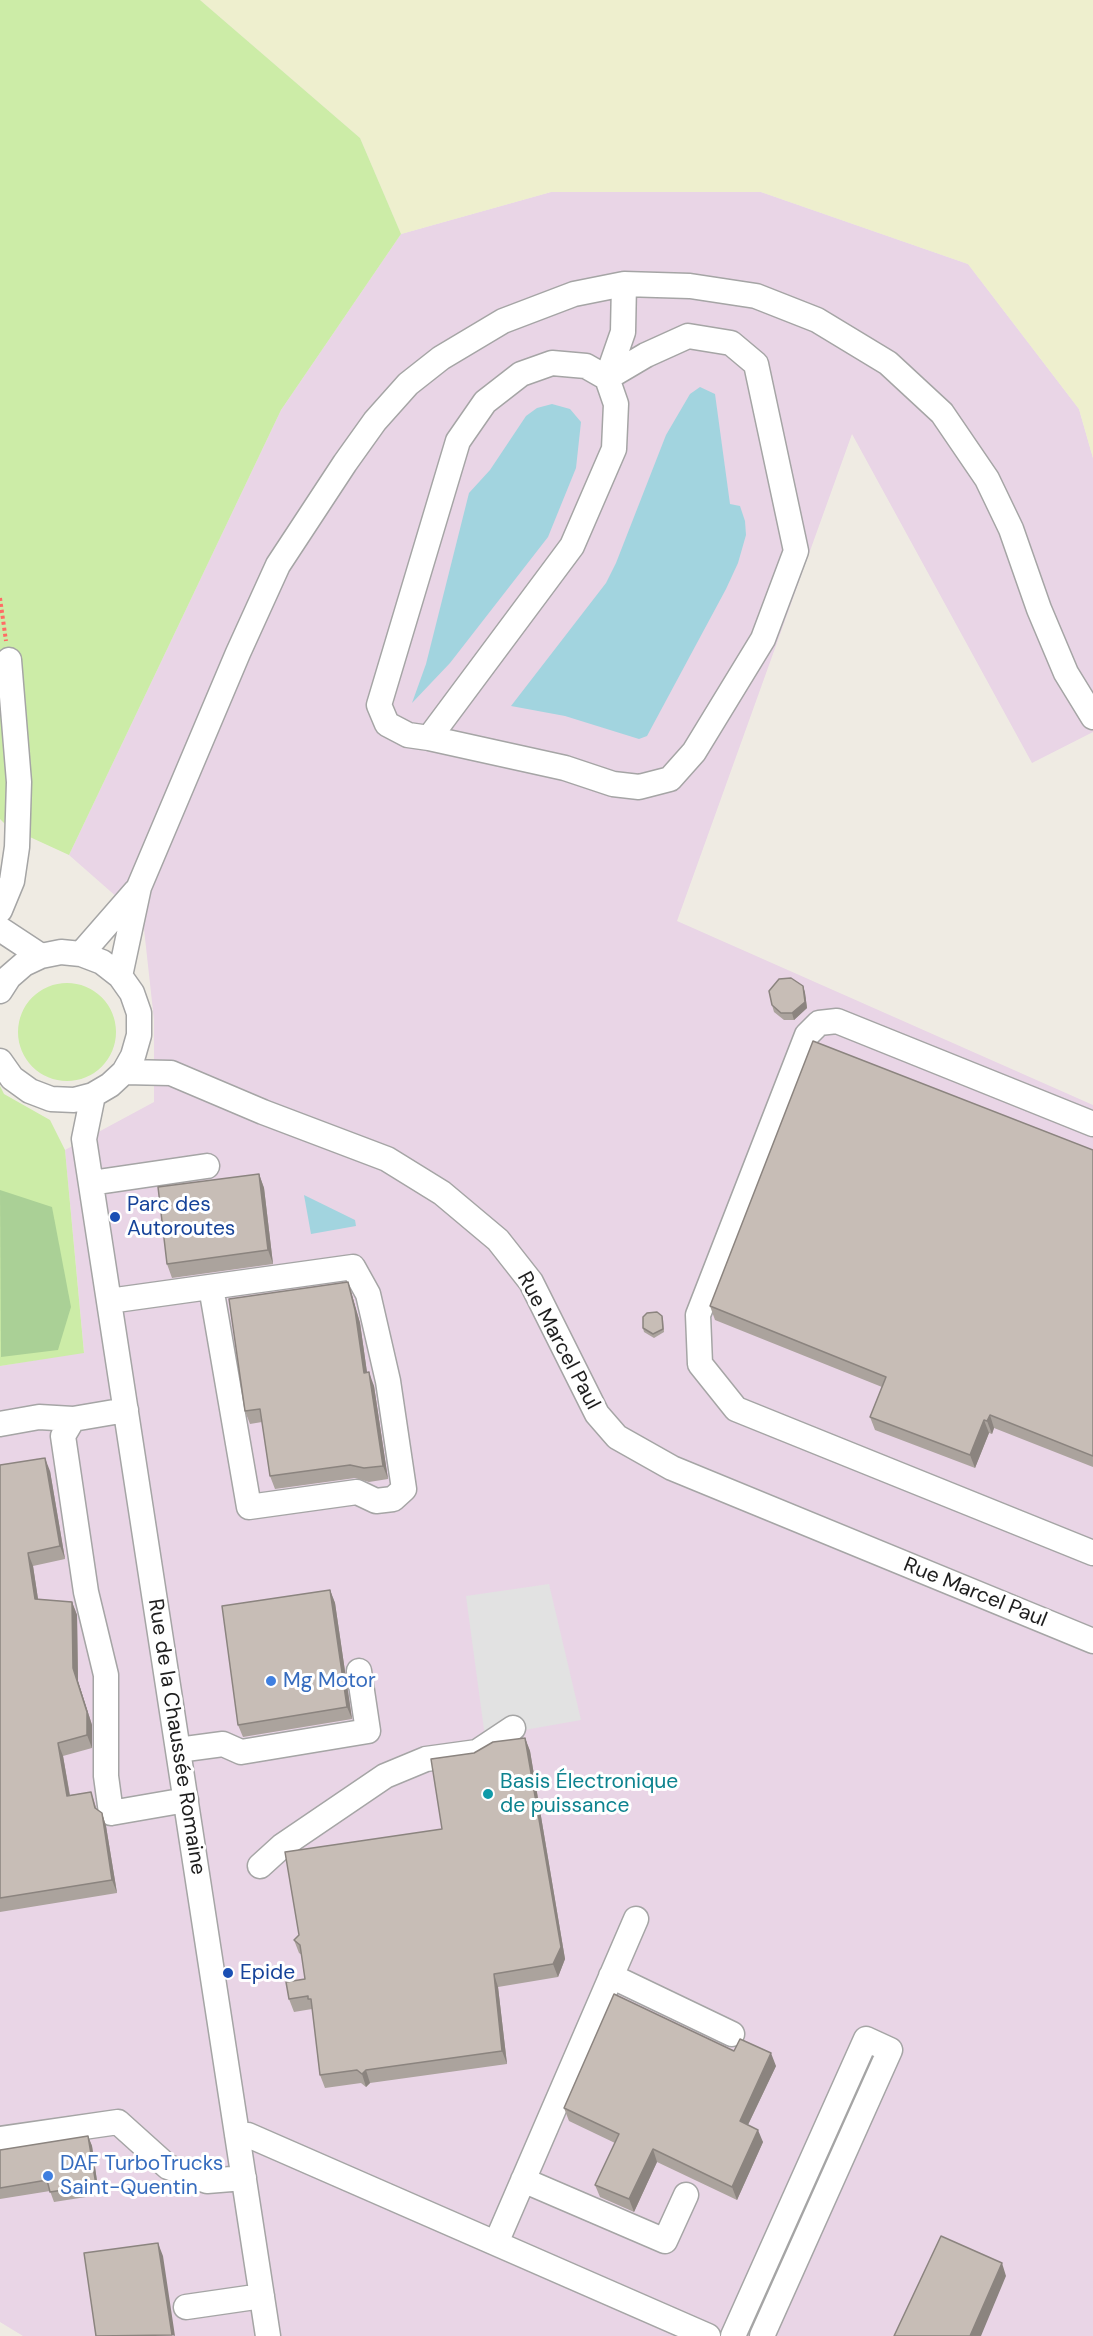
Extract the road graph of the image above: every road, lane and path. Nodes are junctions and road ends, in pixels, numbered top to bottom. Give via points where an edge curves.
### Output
1 (624, 284) junction
2 (607, 378) junction
3 (0, 598) edge
4 (9, 660) joint
5 (1093, 717) edge
6 (429, 738) junction
7 (139, 887) junction
8 (0, 910) edge
9 (0, 929) edge
10 (81, 954) junction
11 (41, 956) junction
12 (120, 976) junction
13 (0, 991) edge
14 (139, 1035) junction
15 (0, 1061) edge
16 (124, 1072) junction
17 (171, 1073) junction
18 (93, 1095) junction
19 (51, 1099) junction
20 (1093, 1124) edge
21 (84, 1139) junction
22 (207, 1166) dead end
23 (91, 1183) junction
24 (211, 1287) junction
25 (109, 1301) junction
26 (126, 1410) junction
27 (73, 1419) junction
28 (0, 1424) edge
29 (1093, 1553) edge
30 (1093, 1641) edge
31 (359, 1671) dead end
32 (513, 1728) dead end
33 (178, 1750) junction
34 (186, 1800) junction
35 (260, 1866) dead end
36 (636, 1919) dead end
37 (611, 1976) junction
38 (732, 2034) dead end
39 (237, 2135) junction
40 (0, 2139) edge
41 (244, 2178) junction
42 (523, 2180) junction
43 (686, 2194) dead end
44 (496, 2243) junction
45 (262, 2296) junction
46 (186, 2307) dead end
47 (268, 2336) edge
48 (708, 2336) edge
49 (733, 2336) edge
50 (762, 2336) edge

1 - 2 street via 623,332
1 - 5 street via 690,286 756,296 817,320 888,363 942,413 987,479 1011,529 1066,673
1 - 7 street via 573,294 485,331 408,384 375,421 278,565
2 - 6 street via 616,404 614,449 572,546
2 - 6 street via 586,366 552,363 521,374 485,402 458,441 380,705 387,724 408,735
2 - 6 street via 688,336 731,343 756,364 796,551 764,639 694,752 670,779 639,787 613,784 565,768
3 - 4 path
4 - 8 street via 19,782 17,847 12,881
7 - 10 street
7 - 12 street
9 - 11 street
10 - 11 street
10 - 12 street via 102,962
11 - 13 street via 16,971
12 - 14 street via 139,1013
14 - 16 street
14 - 17 street, Rue Marcel Paul
15 - 19 street via 12,1078
16 - 17 street, Rue Marcel Paul
16 - 18 street
17 - 30 street, Rue Marcel Paul via 387,1159 442,1193 498,1240 531,1282 597,1414 616,1437 672,1468
18 - 19 street via 74,1100
18 - 21 street, Rue de la Chaussée Romaine
19 - 21 street
20 - 29 street via 837,1021 819,1023 807,1035 698,1315 700,1364 736,1409
21 - 23 street, Rue de la Chaussée Romaine
22 - 23 street
23 - 25 street, Rue de la Chaussée Romaine
24 - 24 street via 353,1267 368,1294 388,1382 404,1489 393,1499 376,1502 357,1492 249,1507
24 - 25 street
25 - 26 street, Rue de la Chaussée Romaine
26 - 27 street
26 - 33 street, Rue de la Chaussée Romaine
27 - 28 street via 39,1417
27 - 34 street via 63,1436 86,1592 106,1675 106,1776 111,1813
31 - 33 street via 368,1731 242,1752 223,1744
32 - 35 street via 477,1752 426,1759 385,1776 282,1846
33 - 34 street, Rue de la Chaussée Romaine
34 - 39 street, Rue de la Chaussée Romaine
36 - 37 street
37 - 38 street
37 - 42 street
39 - 41 street, Rue de la Chaussée Romaine
39 - 44 street via 249,2135
40 - 41 street via 118,2122 168,2167 207,2181
41 - 45 street, Rue de la Chaussée Romaine
42 - 43 street via 665,2241
42 - 44 street
44 - 48 street
45 - 46 street
45 - 47 street, Rue de la Chaussée Romaine
49 - 50 street via 866,2039 890,2050

